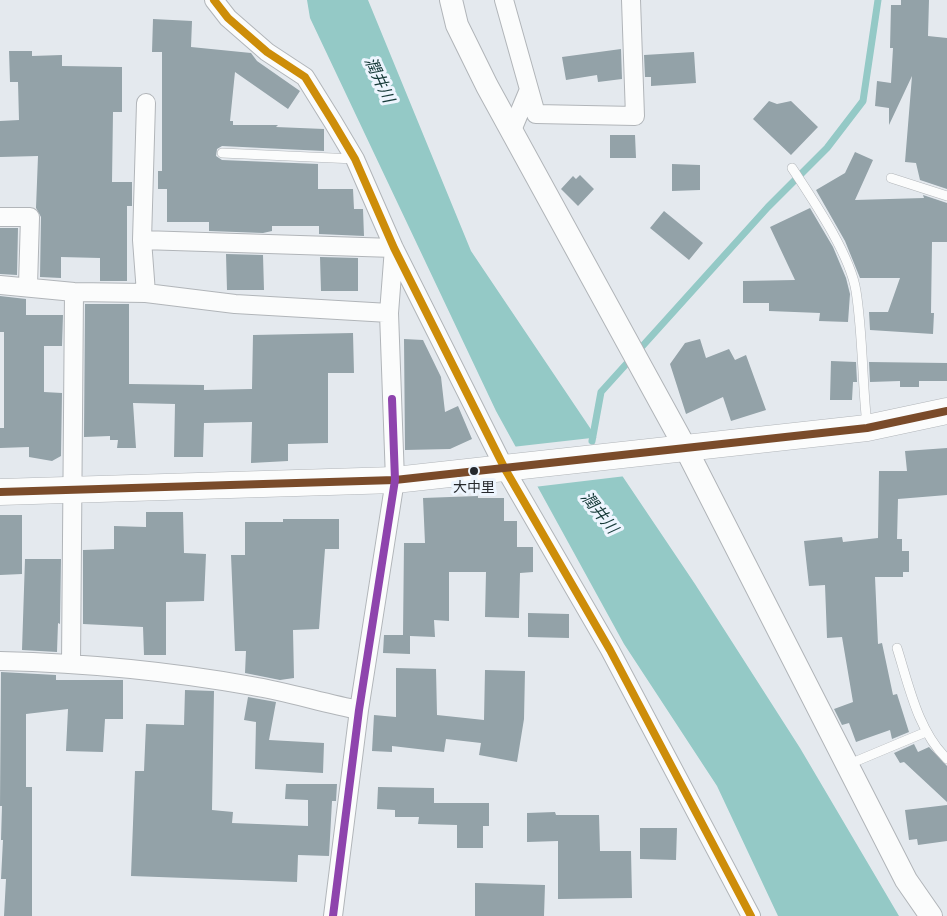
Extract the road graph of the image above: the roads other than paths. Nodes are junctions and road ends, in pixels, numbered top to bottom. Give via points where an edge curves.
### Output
1 (214, 0) edge
2 (451, 0) edge
3 (504, 0) edge
4 (632, 0) edge
5 (528, 92) junction
6 (146, 103) dead end
7 (512, 130) junction
8 (222, 153) dead end
9 (354, 159) junction
10 (792, 168) dead end
11 (891, 178) dead end
12 (947, 196) edge
13 (0, 217) edge
14 (142, 240) junction
15 (394, 248) junction
16 (0, 285) edge
17 (28, 286) junction
18 (74, 292) junction
19 (146, 293) junction
20 (389, 313) junction
21 (947, 411) edge
22 (867, 428) junction
23 (675, 450) junction
24 (511, 469) junction
25 (395, 480) junction
26 (72, 491) junction
27 (0, 492) edge
28 (897, 648) dead end
29 (0, 661) edge
30 (71, 663) junction
31 (359, 710) junction
32 (926, 732) junction
33 (947, 759) edge
34 (847, 765) junction
35 (333, 916) edge
36 (751, 916) edge
37 (931, 916) edge

1 - 9 street via 228,18 267,52 305,77
2 - 7 street via 456,25
3 - 5 street
4 - 5 street via 635,116 536,114
5 - 7 street
6 - 14 street
7 - 23 street via 643,371
8 - 9 lane
9 - 15 street
10 - 22 lane via 844,258 856,290
11 - 12 lane
13 - 17 street via 30,217
14 - 15 street
14 - 19 street
15 - 20 street
15 - 24 street
16 - 17 street
17 - 18 street
18 - 19 street
18 - 26 street
19 - 20 street via 235,304
20 - 25 street
21 - 22 main road
22 - 23 main road
23 - 24 main road
23 - 34 street
24 - 25 main road
24 - 36 street
25 - 26 main road
25 - 31 street
26 - 27 main road
26 - 30 street
28 - 32 lane
29 - 30 street
30 - 31 street via 251,686
31 - 35 street
32 - 33 lane via 931,744
32 - 34 lane
34 - 37 street via 906,880

